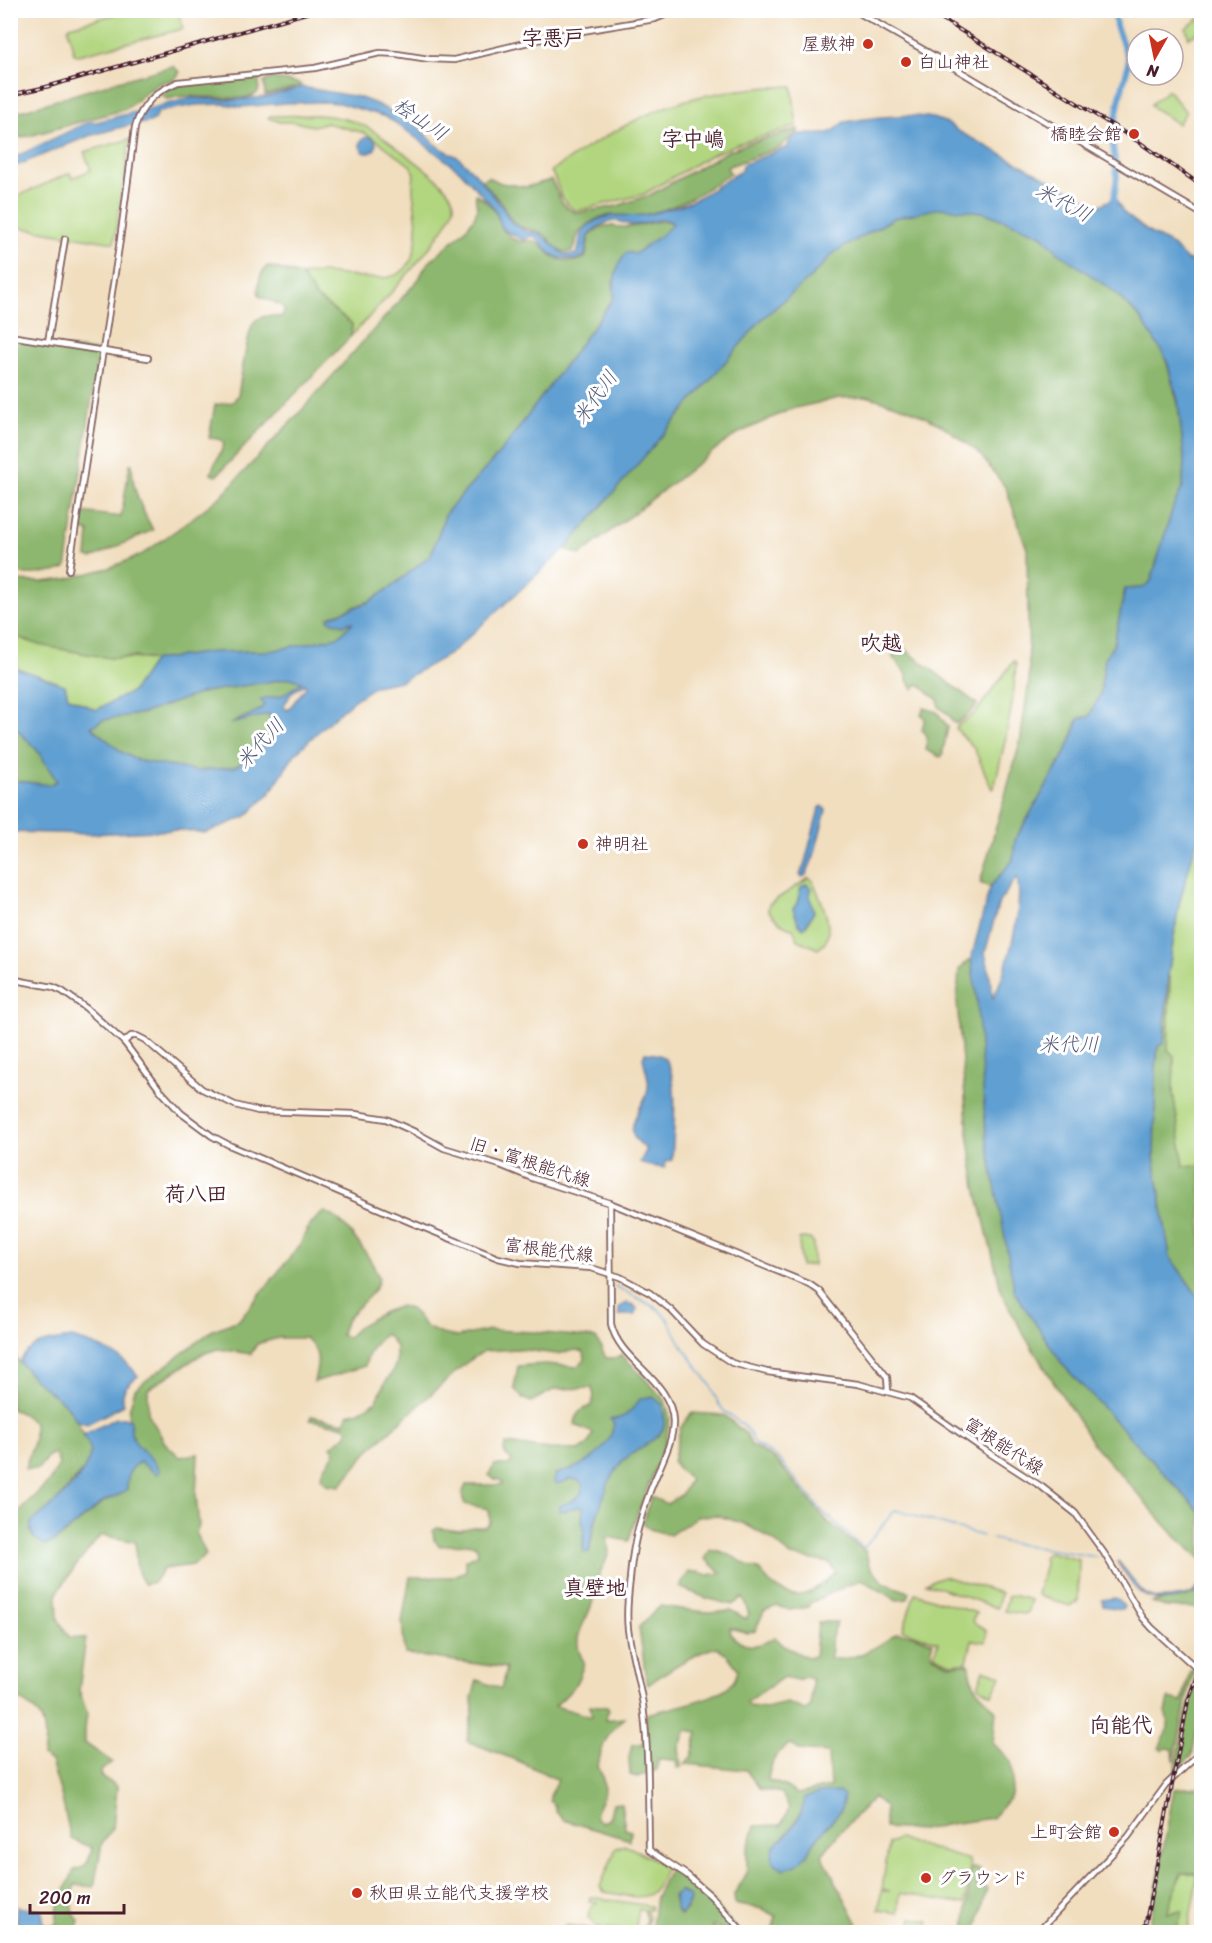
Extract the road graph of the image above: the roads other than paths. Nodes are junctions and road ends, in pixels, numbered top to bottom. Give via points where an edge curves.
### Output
1 (677, 10) edge
2 (854, 10) edge
3 (1202, 214) edge
4 (65, 239) dead end
5 (10, 336) edge
6 (48, 342) junction
7 (102, 350) junction
8 (148, 358) dead end
9 (69, 570) dead end
10 (10, 979) edge
11 (124, 1042) junction
12 (610, 1203) junction
13 (609, 1273) junction
14 (888, 1390) junction
15 (1202, 1671) edge
16 (1202, 1751) edge
17 (742, 1932) edge
18 (1038, 1932) edge

1 - 7 street via 655,19 558,36 461,60 380,53 315,68 178,82 164,88 153,96 135,127
2 - 3 street
4 - 6 street
5 - 6 street
6 - 7 street
7 - 8 street
7 - 9 street
10 - 11 street, 富根能代線 via 62,991
11 - 12 street, 旧・富根能代線 via 131,1036 145,1040 202,1089 247,1109 386,1119 444,1148
11 - 13 street, 富根能代線 via 171,1102 194,1124 221,1141 498,1258
12 - 13 street
12 - 14 street, 旧・富根能代線 via 815,1288 887,1377
13 - 14 street, 富根能代線 via 650,1293 702,1344 732,1363
13 - 17 street via 612,1332 661,1389 673,1422 637,1531 629,1580 628,1629 643,1708 649,1850 711,1896
14 - 15 street, 富根能代線, bridge via 910,1398 1075,1513 1143,1618
16 - 18 street via 1166,1785 1128,1837

